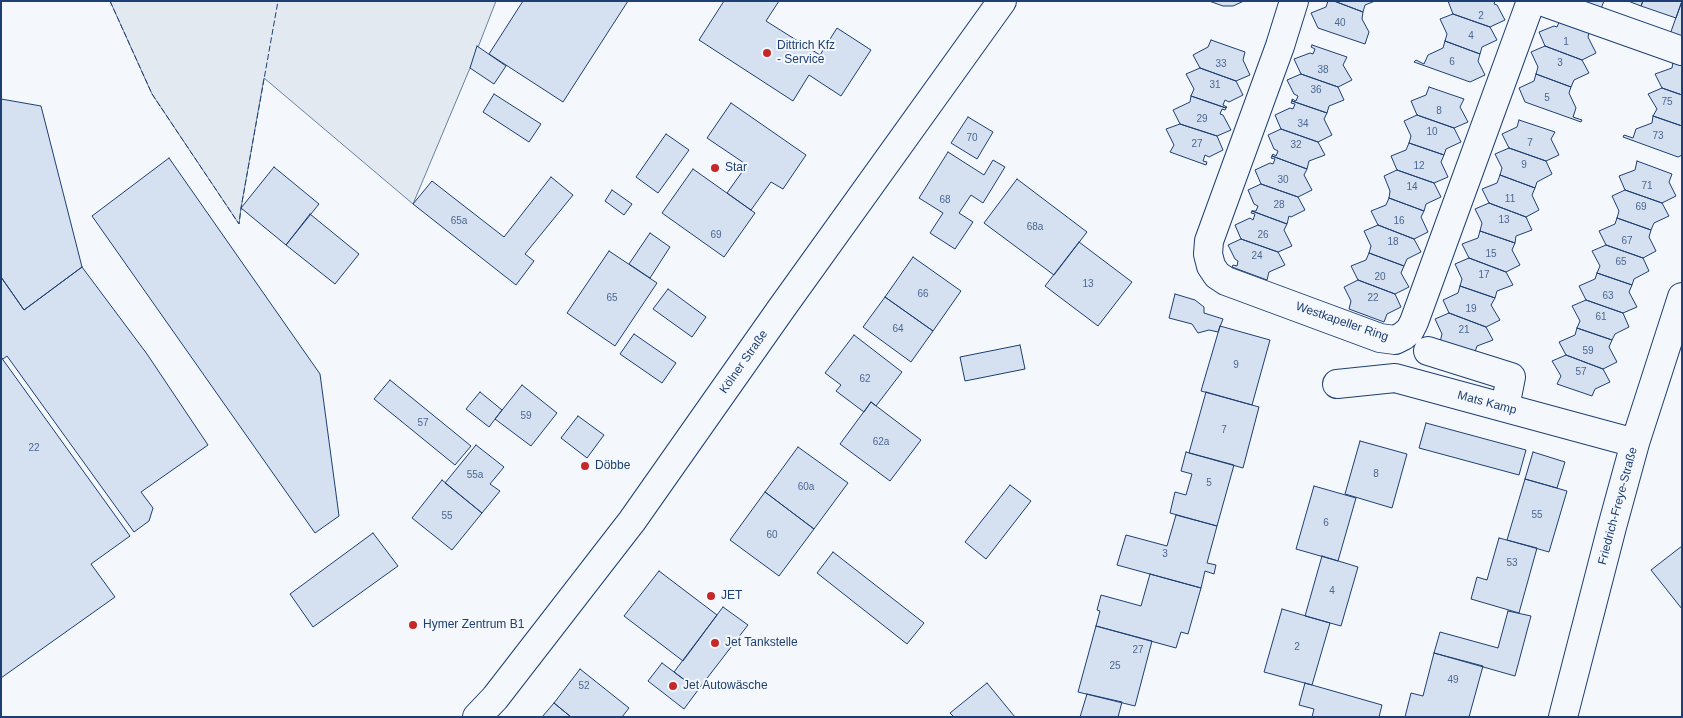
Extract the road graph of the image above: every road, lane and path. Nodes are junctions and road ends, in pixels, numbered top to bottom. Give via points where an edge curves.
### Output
1 (1002, 1) edge
2 (1294, 1) edge
3 (1531, 1) edge
4 (1541, 1) edge
5 (1682, 51) edge
6 (1682, 297) edge
7 (1428, 351) dead end
8 (1337, 384) dead end
9 (1504, 408) junction
10 (1635, 443) junction
11 (477, 717) edge
12 (1563, 717) edge

1 - 11 street, Kölner Straße via 632,521
2 - 3 street, Westkapeller Ring via 1209,241 1211,266 1216,275 1226,281 1380,338 1395,340 1410,330 1414,322
4 - 5 street
6 - 10 street, Friedrich-Freye-Straße
7 - 9 street via 1511,378
8 - 9 street, Mats Kamp via 1395,378
9 - 10 street, Mats Kamp
10 - 12 street, Friedrich-Freye-Straße

